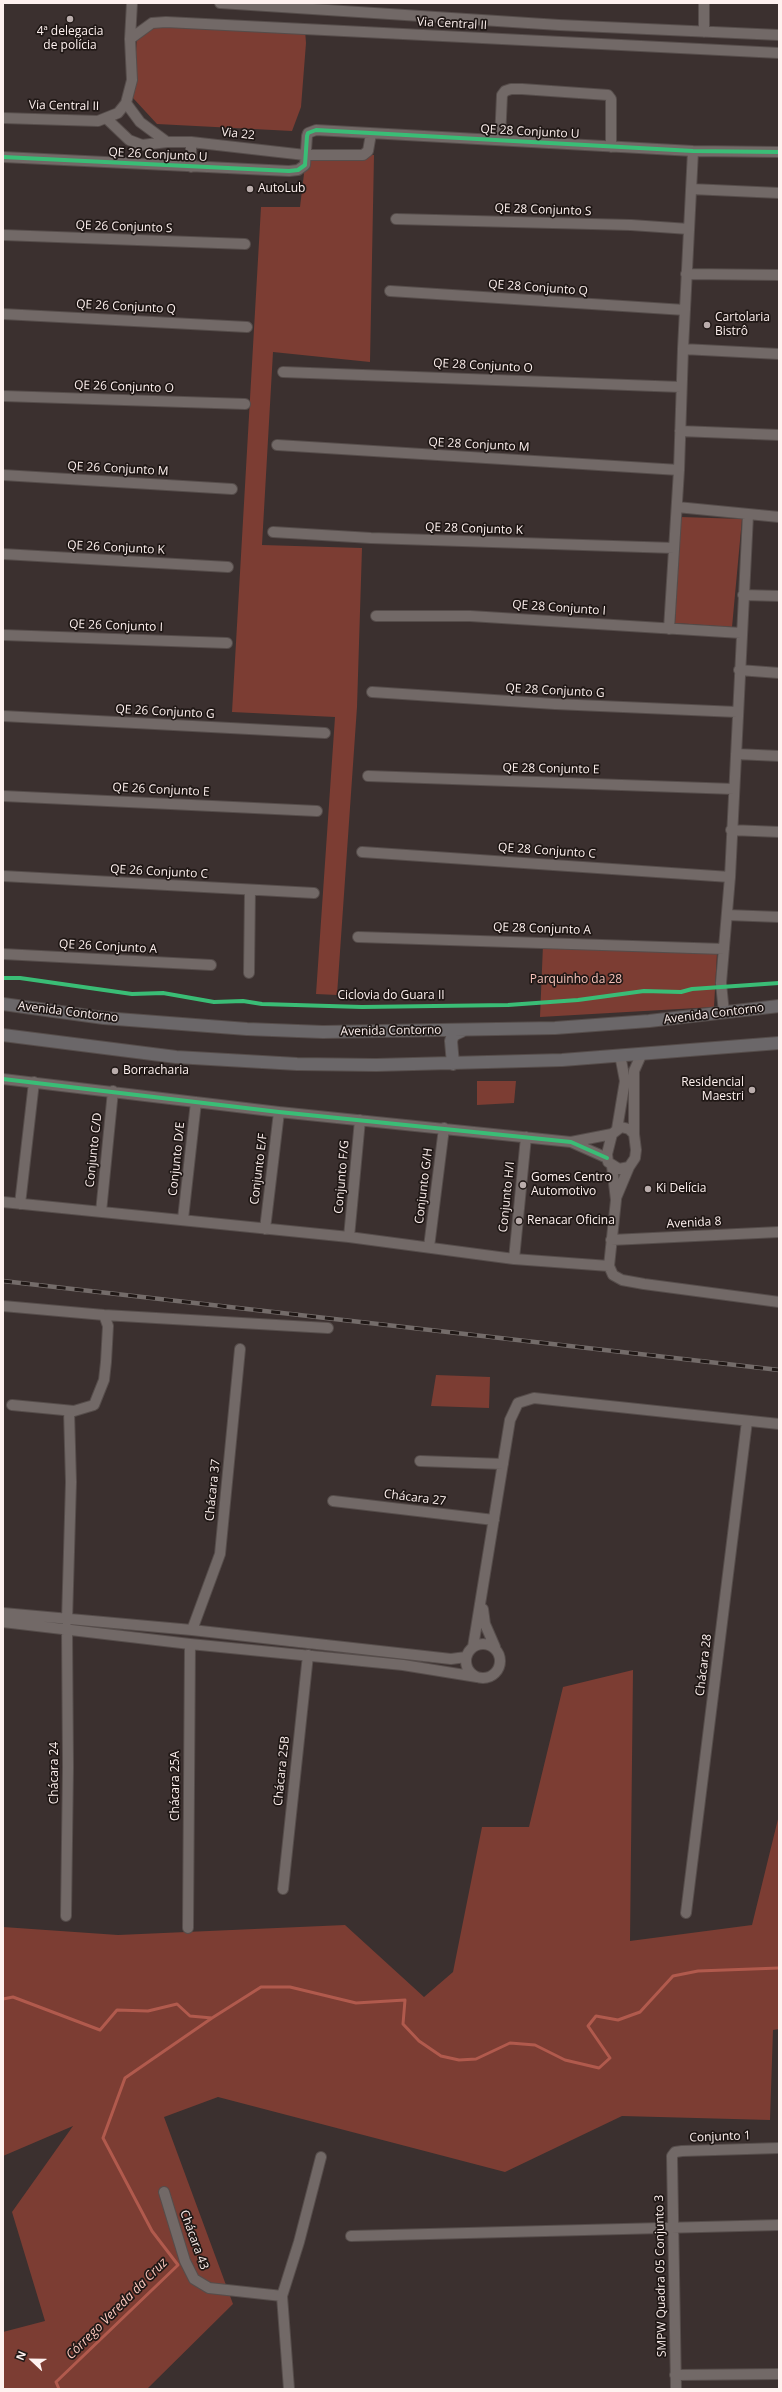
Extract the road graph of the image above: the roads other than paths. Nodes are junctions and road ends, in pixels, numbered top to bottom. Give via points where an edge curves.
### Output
1 (132, 3) edge
2 (220, 3) edge
3 (704, 3) edge
4 (604, 27) junction
5 (704, 32) junction
6 (779, 35) edge
7 (130, 39) junction
8 (603, 44) junction
9 (779, 53) edge
10 (126, 103) junction
11 (3, 118) edge
12 (107, 119) junction
13 (371, 134) junction
14 (500, 140) junction
15 (167, 142) junction
16 (191, 142) junction
17 (612, 147) junction
18 (693, 151) junction
19 (779, 152) edge
20 (3, 157) edge
21 (306, 158) junction
22 (191, 167) junction
23 (691, 189) junction
24 (779, 192) edge
25 (396, 219) dead end
26 (689, 229) junction
27 (3, 235) edge
28 (245, 244) dead end
29 (686, 274) junction
30 (779, 275) edge
31 (390, 291) dead end
32 (685, 310) junction
33 (3, 314) edge
34 (247, 327) dead end
35 (682, 348) junction
36 (779, 354) edge
37 (283, 372) dead end
38 (681, 387) junction
39 (3, 396) edge
40 (245, 404) dead end
41 (680, 431) junction
42 (779, 435) edge
43 (277, 445) dead end
44 (679, 470) junction
45 (3, 475) edge
46 (232, 489) dead end
47 (677, 507) junction
48 (748, 515) junction
49 (779, 517) edge
50 (273, 532) dead end
51 (674, 548) junction
52 (3, 554) edge
53 (228, 567) dead end
54 (743, 595) junction
55 (779, 596) edge
56 (376, 616) dead end
57 (669, 629) junction
58 (741, 633) junction
59 (3, 635) edge
60 (227, 643) dead end
61 (739, 670) junction
62 (779, 673) edge
63 (372, 692) dead end
64 (737, 712) junction
65 (3, 716) edge
66 (325, 734) dead end
67 (736, 754) junction
68 (779, 756) edge
69 (368, 776) dead end
70 (734, 789) junction
71 (3, 796) edge
72 (317, 811) dead end
73 (731, 830) junction
74 (779, 832) edge
75 (362, 852) dead end
76 (3, 876) edge
77 (730, 877) junction
78 (250, 890) junction
79 (314, 893) dead end
80 (727, 915) junction
81 (779, 917) edge
82 (358, 937) dead end
83 (724, 949) junction
84 (3, 954) edge
85 (211, 965) dead end
86 (249, 973) dead end
87 (3, 1004) edge
88 (779, 1006) edge
89 (724, 1012) junction
90 (464, 1030) junction
91 (3, 1035) edge
92 (779, 1043) edge
93 (642, 1053) junction
94 (616, 1055) junction
95 (453, 1064) junction
96 (3, 1079) edge
97 (34, 1082) junction
98 (114, 1091) junction
99 (196, 1102) junction
100 (279, 1112) junction
101 (360, 1120) junction
102 (444, 1128) junction
103 (614, 1132) junction
104 (634, 1134) junction
105 (526, 1137) junction
106 (571, 1142) junction
107 (610, 1162) junction
108 (629, 1167) junction
109 (616, 1200) junction
110 (3, 1202) edge
111 (20, 1204) junction
112 (101, 1212) junction
113 (183, 1219) junction
114 (265, 1229) junction
115 (779, 1232) edge
116 (349, 1237) junction
117 (611, 1240) junction
118 (429, 1247) junction
119 (514, 1259) junction
120 (609, 1266) junction
121 (779, 1302) edge
122 (3, 1306) edge
123 (104, 1315) junction
124 (328, 1328) dead end
125 (240, 1348) dead end
126 (12, 1405) dead end
127 (69, 1411) junction
128 (747, 1421) junction
129 (779, 1424) edge
130 (420, 1461) dead end
131 (503, 1464) junction
132 (333, 1501) dead end
133 (494, 1520) junction
134 (482, 1599) junction
135 (3, 1613) edge
136 (3, 1622) edge
137 (67, 1625) junction
138 (192, 1630) junction
139 (190, 1644) junction
140 (473, 1647) junction
141 (495, 1647) junction
142 (308, 1655) junction
143 (466, 1657) junction
144 (477, 1677) junction
145 (283, 1889) dead end
146 (686, 1913) dead end
147 (66, 1916) dead end
148 (188, 1928) dead end
149 (779, 2148) edge
150 (321, 2156) dead end
151 (671, 2164) joint
152 (164, 2192) dead end
153 (779, 2225) edge
154 (674, 2229) junction
155 (351, 2236) dead end
156 (282, 2296) junction
157 (779, 2374) edge
158 (675, 2375) junction
159 (289, 2389) edge
160 (676, 2389) edge

1 - 7 street
2 - 4 street, Via Central II
3 - 5 street
4 - 5 street, Via Central II
4 - 8 street
5 - 6 street, Via Central II
7 - 8 street, Via Central II via 152,23 166,22
7 - 10 street via 132,80
8 - 9 street, Via Central II
10 - 12 street, Via Central II via 118,113
10 - 15 street via 140,122
11 - 12 street, Via Central II via 98,121
12 - 15 street, Via 22 via 122,135 136,142
13 - 14 street, QE 28 Conjunto U
13 - 21 street, Via 22 via 368,151 363,156
13 - 21 street, QE 28 Conjunto U via 311,131 307,136
14 - 17 street, QE 28 Conjunto U
14 - 17 street via 502,95 511,89 522,89 608,95 611,99
15 - 16 street, Via 22
16 - 21 street, Via 22
16 - 22 street
17 - 18 street, QE 28 Conjunto U
18 - 19 street, QE 28 Conjunto U
18 - 23 street
20 - 22 street, QE 26 Conjunto U
21 - 22 street, QE 26 Conjunto U via 302,168 289,171
23 - 24 street
23 - 26 street
25 - 26 street, QE 28 Conjunto S via 631,225
26 - 29 street
27 - 28 street, QE 26 Conjunto S
29 - 30 street
29 - 32 street
31 - 32 street, QE 28 Conjunto Q
32 - 35 street
33 - 34 street, QE 26 Conjunto Q
35 - 36 street
35 - 38 street
37 - 38 street, QE 28 Conjunto O
38 - 41 street
39 - 40 street, QE 26 Conjunto O
41 - 42 street
41 - 44 street
43 - 44 street, QE 28 Conjunto M
44 - 47 street
45 - 46 street, QE 26 Conjunto M
47 - 48 street
47 - 51 street
48 - 49 street
48 - 54 street
50 - 51 street, QE 28 Conjunto K via 371,538
51 - 57 street
52 - 53 street, QE 26 Conjunto K
54 - 55 street
54 - 58 street
56 - 57 street, QE 28 Conjunto I via 470,616
57 - 58 street, QE 28 Conjunto I
58 - 61 street
59 - 60 street, QE 26 Conjunto I
61 - 62 street
61 - 64 street
63 - 64 street, QE 28 Conjunto G
64 - 67 street
65 - 66 street, QE 26 Conjunto G
67 - 68 street
67 - 70 street
69 - 70 street, QE 28 Conjunto E
70 - 73 street
71 - 72 street, QE 26 Conjunto E
73 - 74 street
73 - 77 street
75 - 77 street, QE 28 Conjunto C
76 - 78 street, QE 26 Conjunto C
77 - 80 street
78 - 79 street, QE 26 Conjunto C
78 - 86 street
80 - 81 street
80 - 83 street
82 - 83 street, QE 28 Conjunto A
83 - 89 street via 721,983
84 - 85 street, QE 26 Conjunto A
87 - 90 main road, Avenida Contorno via 104,1018 277,1031
88 - 89 main road, Avenida Contorno
89 - 90 main road, Avenida Contorno via 649,1022
90 - 95 main road via 453,1035 451,1041
91 - 95 main road via 176,1057 305,1064
92 - 93 main road
93 - 94 main road
93 - 104 street via 634,1071
94 - 95 main road via 562,1060
94 - 103 street via 621,1060 626,1081
96 - 97 street
97 - 98 street
97 - 111 street
98 - 99 street
98 - 112 street, Conjunto C/D
99 - 100 street
99 - 113 street, Conjunto D/E
100 - 101 street
100 - 114 street, Conjunto E/F
101 - 102 street
101 - 116 street, Conjunto F/G
102 - 105 street
102 - 118 street, Conjunto G/H
103 - 104 street via 626,1128
103 - 106 street
103 - 107 street
104 - 108 street via 635,1158
105 - 106 street
105 - 119 street, Conjunto H/I
106 - 107 street
107 - 108 street via 619,1169
107 - 109 street
108 - 109 street
109 - 117 street
110 - 111 street
111 - 112 street
112 - 113 street
113 - 114 street
114 - 116 street
115 - 117 street, Avenida 8
116 - 118 street
117 - 120 street
118 - 119 street
119 - 120 street
120 - 121 street via 618,1278 634,1282
122 - 123 street
123 - 124 street
123 - 127 street via 108,1326 108,1340 104,1380 97,1400 90,1407
125 - 138 street, Chácara 37 via 218,1562
126 - 127 street
127 - 137 street, Chácara 24 via 71,1482
128 - 129 street
128 - 131 street via 529,1399 518,1403 513,1410
128 - 146 street, Chácara 28
130 - 131 street
131 - 133 street
132 - 133 street, Chácara 27
133 - 134 street
134 - 140 street
134 - 141 street via 485,1624
135 - 137 street
136 - 137 street
137 - 138 street
137 - 139 street
137 - 147 street, Chácara 24
138 - 143 street via 451,1659
139 - 142 street
139 - 148 street, Chácara 25A
140 - 141 street via 484,1643
140 - 143 street
141 - 144 street via 500,1656 500,1665 495,1674 486,1678
142 - 144 street via 444,1670
142 - 145 street, Chácara 25B
143 - 144 street via 468,1668
149 - 151 street, Conjunto 1 via 682,2151 673,2154
150 - 156 street
151 - 154 street, SMPW Quadra 05 Conjunto 3
152 - 156 street, Chácara 43 via 185,2261 194,2279 209,2288
153 - 154 street
154 - 155 street
154 - 158 street, SMPW Quadra 05 Conjunto 3
156 - 159 street
157 - 158 street
158 - 160 street, SMPW Quadra 05 Conjunto 3

